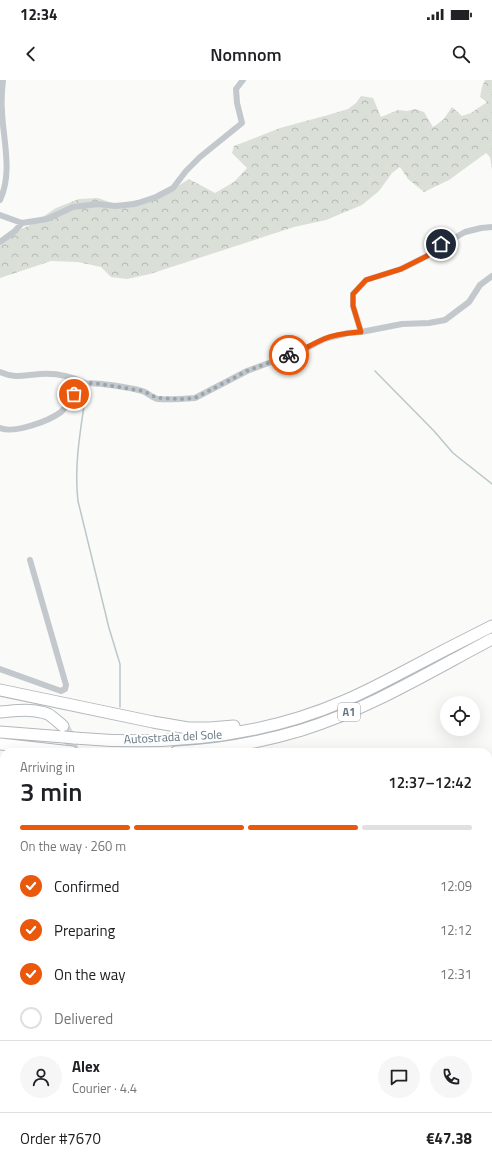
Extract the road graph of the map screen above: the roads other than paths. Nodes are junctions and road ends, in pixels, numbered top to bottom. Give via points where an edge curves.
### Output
1 (3, 80) edge
2 (243, 80) edge
3 (0, 200) edge
4 (0, 215) edge
5 (22, 223) junction
6 (492, 227) edge
7 (0, 242) edge
8 (492, 276) edge
9 (361, 332) junction
10 (0, 372) edge
11 (85, 383) junction
12 (0, 428) edge
13 (30, 560) dead end
14 (492, 626) edge
15 (492, 639) edge
16 (0, 669) edge
17 (0, 690) edge
18 (321, 709) junction
19 (0, 712) edge
20 (63, 726) tunnel mouth
21 (0, 732) edge
22 (0, 744) edge
23 (34, 748) edge
24 (215, 748) edge

1 - 3 street via 6,179
2 - 5 street via 236,89 242,124 200,157 172,188 135,204 73,207 47,219
4 - 5 street
5 - 7 street
6 - 9 street via 465,232 437,245 420,260 366,280 353,294 353,306
8 - 9 street via 480,285 469,302 445,320 429,324 402,324
9 - 11 street via 324,339 301,351 247,371 195,398 157,398 131,388
10 - 11 street via 9,376 61,374
11 - 12 street via 61,411 46,420 19,429
13 - 16 street via 66,685 65,689 62,691
14 - 18 highway, Autostrada del Sole / A1 via 370,689
15 - 24 highway, Autostrada del Sole / A1 via 349,712 303,730
17 - 18 highway via 153,722 198,728 241,725
18 - 21 highway, Autostrada del Sole / A1 via 291,720 240,732 194,738 103,740
19 - 20 highway via 35,711 48,714
22 - 23 highway

